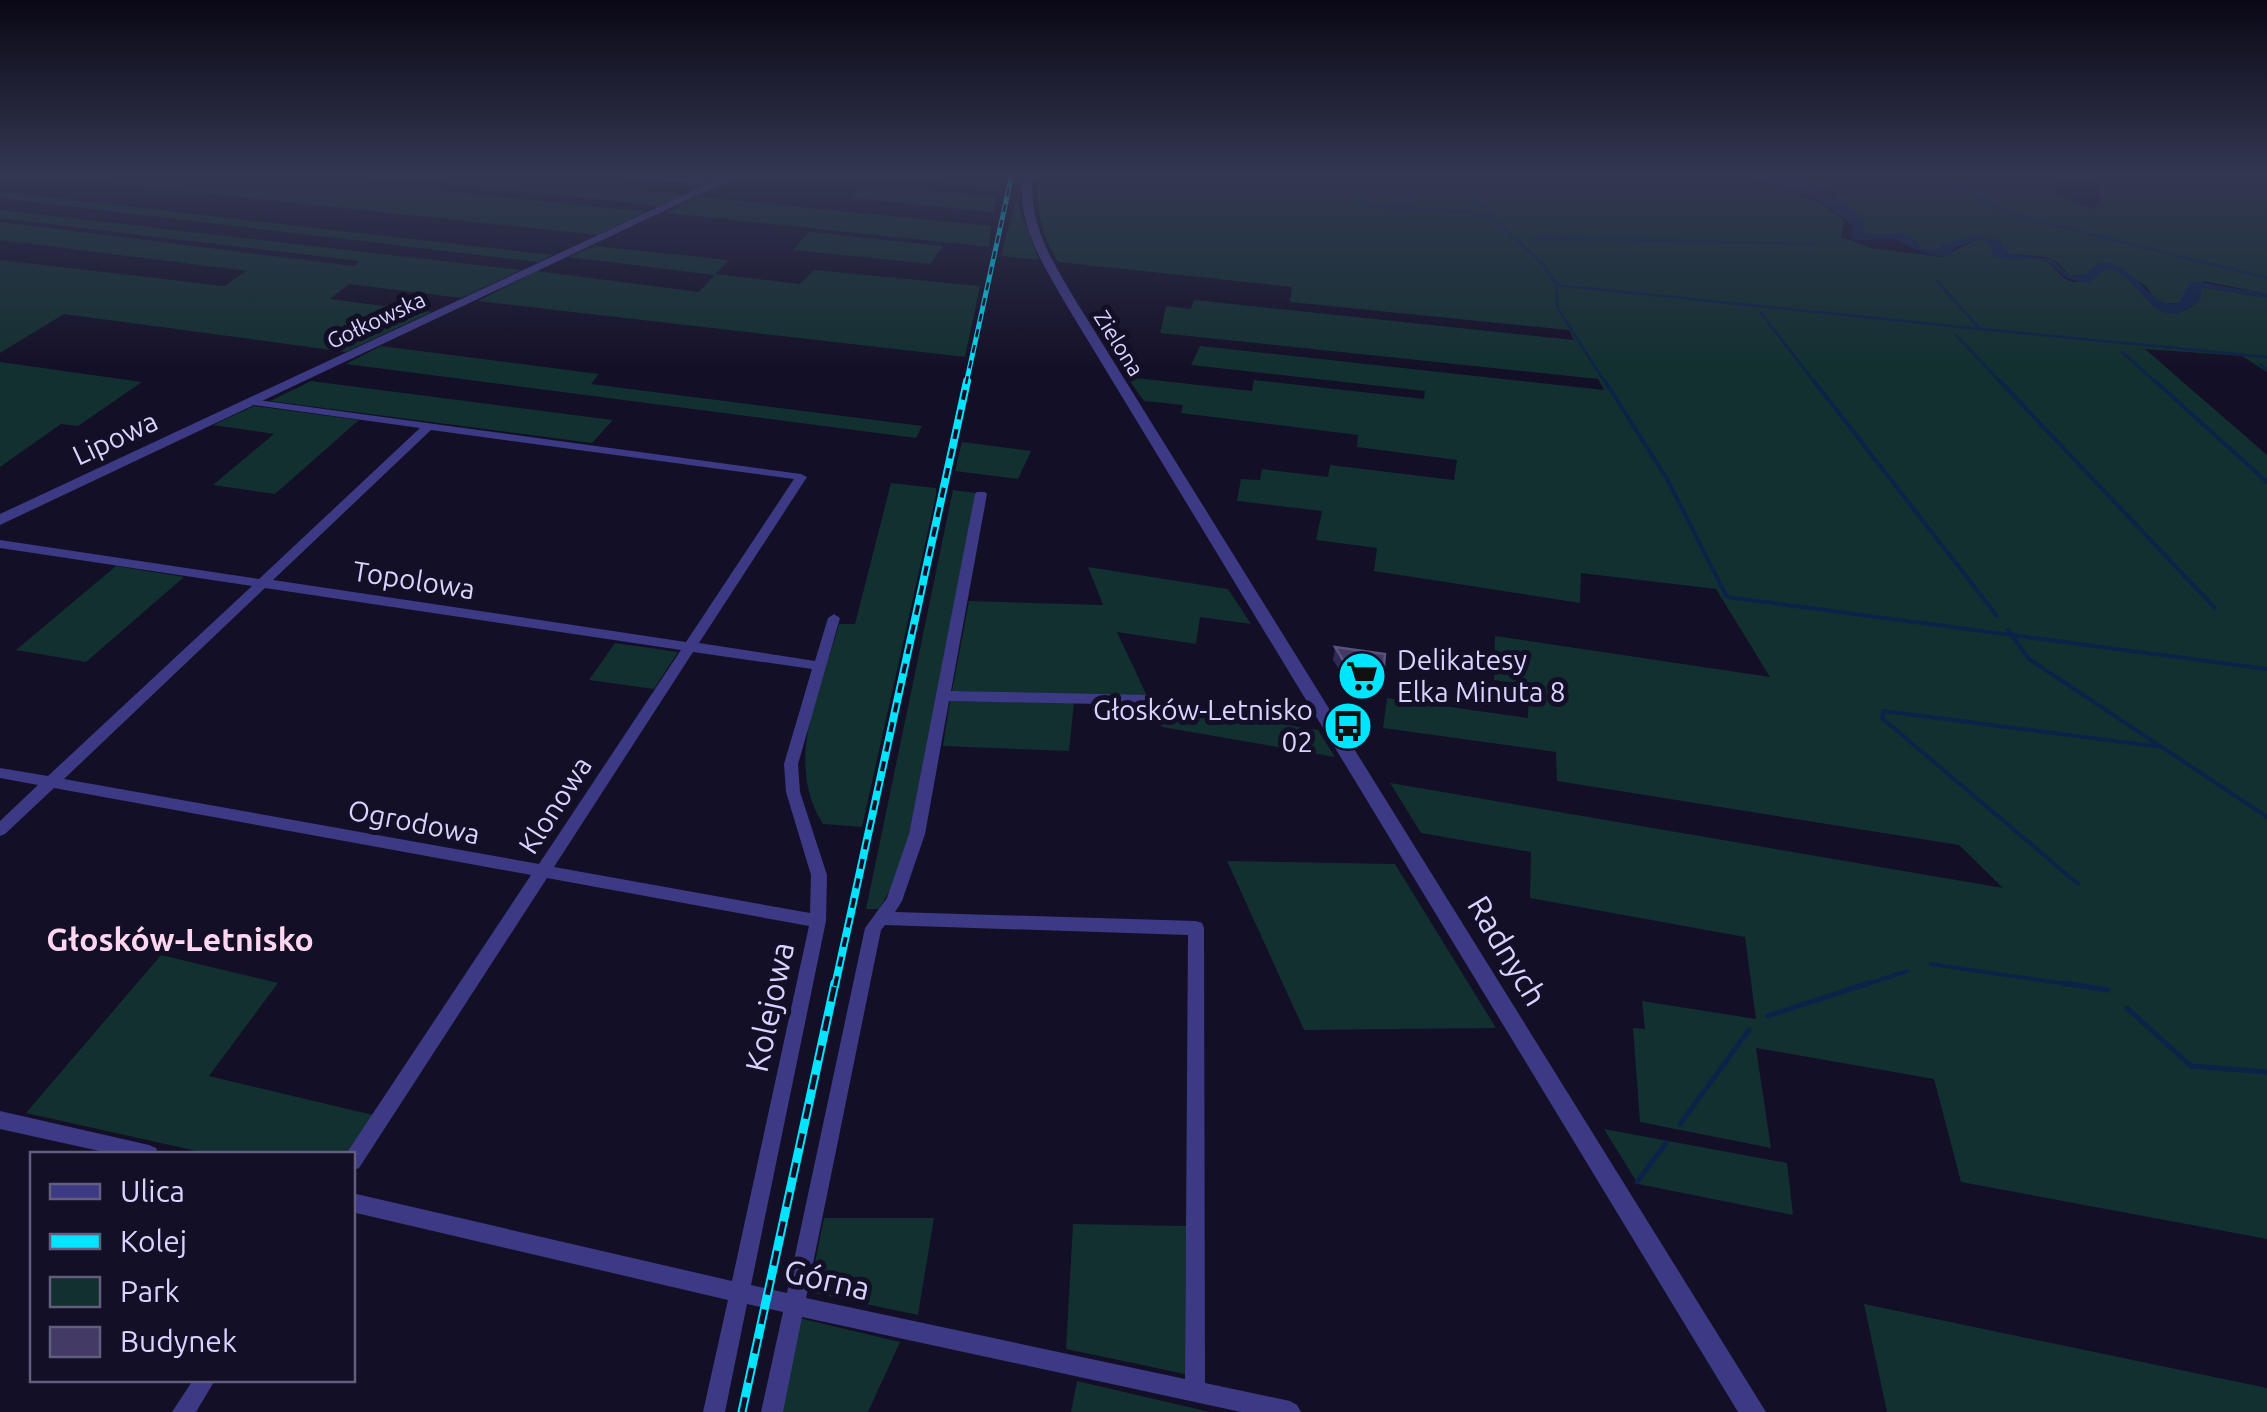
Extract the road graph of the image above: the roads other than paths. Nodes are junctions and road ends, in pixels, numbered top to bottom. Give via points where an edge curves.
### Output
1 (597, 240) edge
2 (1038, 240) edge
3 (250, 402) junction
4 (430, 425) junction
5 (981, 494) dead end
6 (0, 520) edge
7 (1207, 523) joint
8 (0, 544) edge
9 (264, 582) junction
10 (834, 618) dead end
11 (689, 649) junction
12 (820, 666) junction
13 (942, 696) junction
14 (1149, 700) dead end
15 (0, 773) edge
16 (51, 782) junction
17 (0, 830) edge
18 (543, 872) junction
19 (882, 918) junction
20 (818, 921) junction
21 (0, 1120) edge
22 (140, 1152) edge
23 (355, 1157) edge
24 (355, 1203) edge
25 (741, 1290) junction
26 (794, 1305) junction
27 (204, 1382) edge
28 (1195, 1390) junction
29 (182, 1412) edge
30 (714, 1412) edge
31 (772, 1412) edge
32 (1290, 1412) edge
33 (1753, 1412) edge

1 - 3 street, Gołkowska
2 - 7 street, Zielona
3 - 4 street
3 - 6 street, Lipowa
4 - 9 street
4 - 11 street, Klonowa via 801,478
5 - 13 street
7 - 33 street, Radnych
8 - 9 street, Topolowa
9 - 11 street, Topolowa
9 - 16 street
10 - 12 street, Kolejowa
11 - 12 street, Topolowa
11 - 18 street, Klonowa
12 - 20 street, Kolejowa via 792,764 792,792 819,875
13 - 14 street
13 - 19 street via 918,834
15 - 16 street, Ogrodowa
16 - 17 street
16 - 18 street, Ogrodowa
18 - 20 street, Ogrodowa
18 - 23 street, Klonowa
19 - 26 street via 873,928
19 - 28 street via 1196,928
20 - 25 street, Kolejowa
21 - 22 street
24 - 25 street, Górna
25 - 26 street, Górna
25 - 30 street, Kolejowa
26 - 28 street, Górna
26 - 31 street
27 - 29 street
28 - 32 street, Górna

